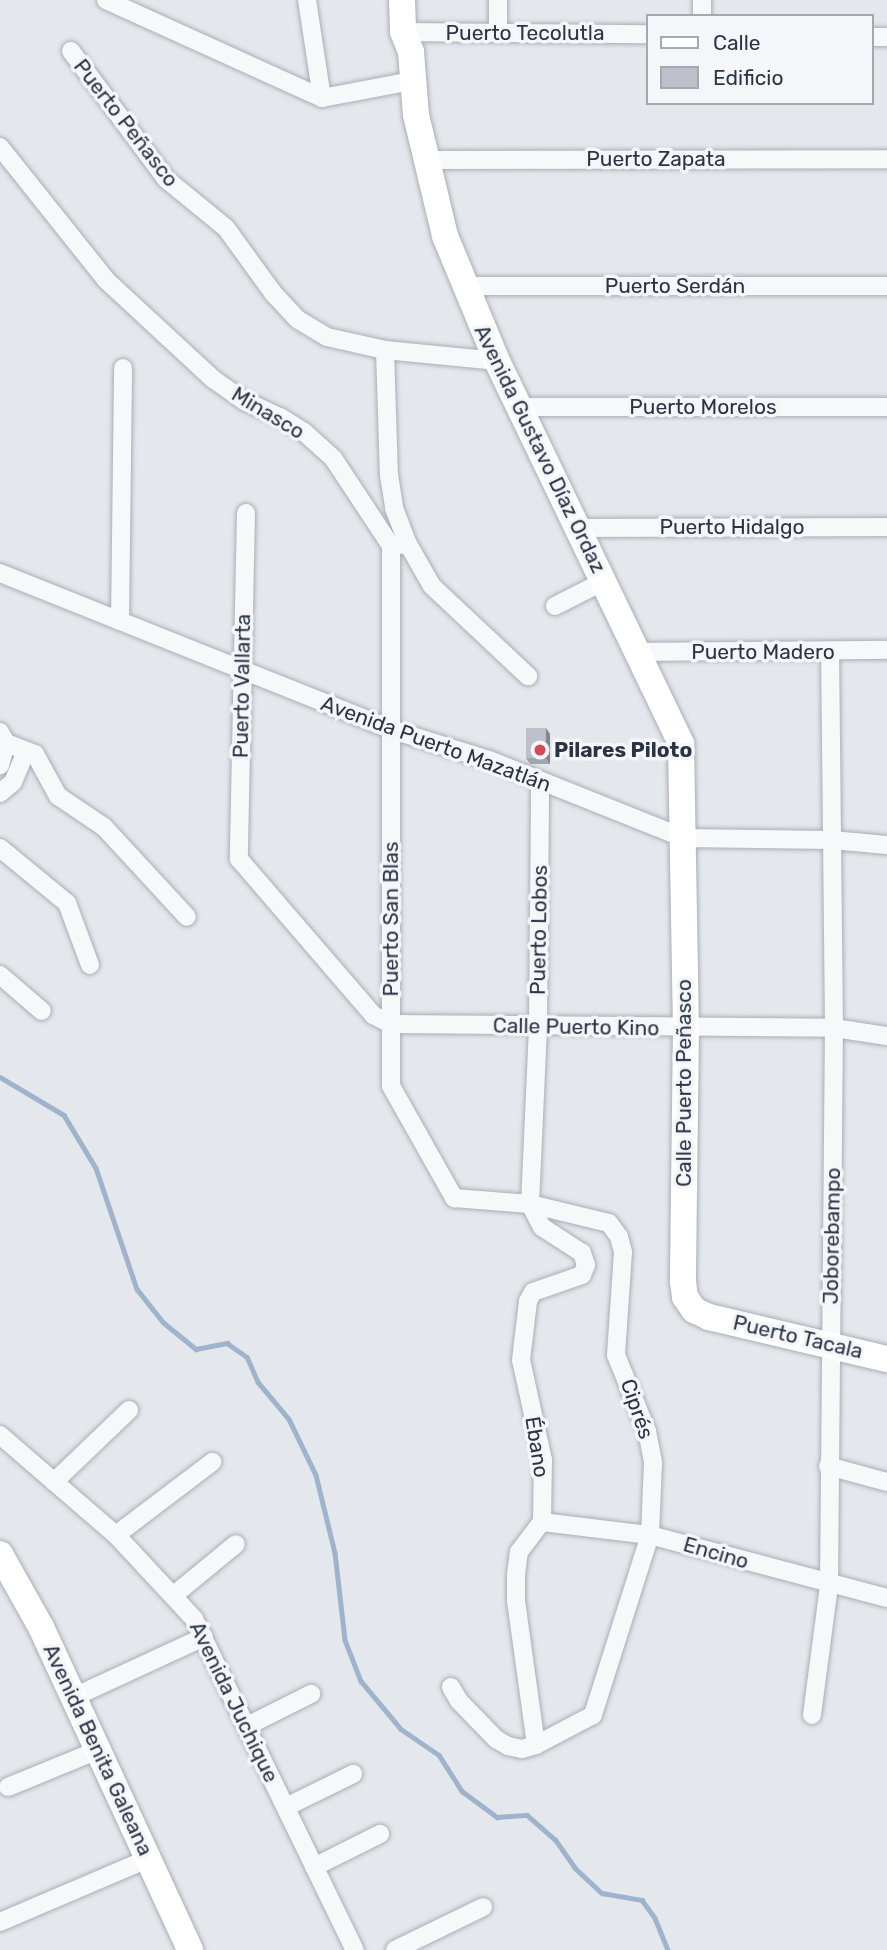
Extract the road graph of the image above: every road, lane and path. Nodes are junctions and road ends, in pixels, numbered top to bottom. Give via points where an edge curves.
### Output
1 (106, 0) edge
2 (307, 0) edge
3 (402, 0) edge
4 (418, 0) edge
5 (498, 0) edge
6 (498, 33) junction
7 (646, 34) edge
8 (410, 39) junction
9 (71, 51) dead end
10 (412, 81) junction
11 (322, 97) junction
12 (0, 147) edge
13 (887, 159) edge
14 (426, 160) junction
15 (464, 286) junction
16 (887, 286) edge
17 (385, 350) junction
18 (497, 361) junction
19 (123, 368) dead end
20 (519, 407) junction
21 (887, 407) edge
22 (246, 513) dead end
23 (577, 527) junction
24 (887, 527) edge
25 (400, 545) junction
26 (0, 573) edge
27 (604, 581) junction
28 (555, 606) dead end
29 (120, 621) junction
30 (887, 650) edge
31 (639, 652) junction
32 (830, 652) junction
33 (241, 671) junction
34 (527, 676) dead end
35 (390, 729) junction
36 (3, 737) edge
37 (26, 751) junction
38 (0, 765) edge
39 (540, 781) junction
40 (0, 793) edge
41 (684, 838) junction
42 (832, 840) junction
43 (887, 845) edge
44 (0, 848) edge
45 (187, 917) dead end
46 (90, 965) dead end
47 (0, 975) edge
48 (42, 1011) dead end
49 (391, 1024) junction
50 (538, 1027) junction
51 (686, 1028) junction
52 (834, 1028) junction
53 (887, 1036) edge
54 (530, 1204) junction
55 (709, 1317) joint
56 (831, 1343) junction
57 (887, 1359) edge
58 (129, 1410) dead end
59 (0, 1435) edge
60 (212, 1462) dead end
61 (828, 1466) junction
62 (54, 1482) junction
63 (887, 1482) edge
64 (542, 1522) junction
65 (116, 1535) junction
66 (650, 1535) junction
67 (236, 1544) dead end
68 (0, 1554) edge
69 (829, 1585) junction
70 (174, 1595) junction
71 (887, 1598) edge
72 (204, 1637) junction
73 (451, 1687) dead end
74 (311, 1695) dead end
75 (74, 1697) junction
76 (812, 1715) dead end
77 (247, 1726) junction
78 (536, 1745) junction
79 (98, 1750) junction
80 (353, 1774) dead end
81 (8, 1787) dead end
82 (286, 1807) junction
83 (380, 1834) dead end
84 (148, 1859) junction
85 (314, 1867) junction
86 (484, 1907) dead end
87 (0, 1922) edge
88 (190, 1950) edge
89 (355, 1950) edge
90 (395, 1950) edge

1 - 11 street
2 - 11 street
3 - 8 street, Avenida Gustavo Díaz Ordaz
4 - 8 street, Avenida Gustavo Díaz Ordaz
5 - 6 street
6 - 7 street, Puerto Tecolutla
6 - 8 street, Puerto Tecolutla
8 - 10 street, Avenida Gustavo Díaz Ordaz
9 - 17 street, Puerto Peñasco via 166,179 226,228 297,319 327,337
10 - 11 street
10 - 14 street, Avenida Gustavo Díaz Ordaz
12 - 25 street, Minasco via 79,250 188,359 245,401 304,432 333,458
13 - 14 street, Puerto Zapata
14 - 15 street, Avenida Gustavo Díaz Ordaz via 445,236
15 - 16 street, Puerto Serdán
15 - 18 street, Avenida Gustavo Díaz Ordaz
17 - 18 street, Puerto Peñasco
17 - 25 street via 389,475
18 - 20 street, Avenida Gustavo Díaz Ordaz
19 - 29 street
20 - 21 street, Puerto Morelos
20 - 23 street, Avenida Gustavo Díaz Ordaz
22 - 33 street, Puerto Vallarta
23 - 24 street, Puerto Hidalgo
23 - 27 street, Avenida Gustavo Díaz Ordaz
25 - 34 street, Minasco via 432,586
25 - 35 street, Puerto San Blas
26 - 29 street, Avenida Puerto Mazatlán
27 - 28 street
27 - 31 street, Avenida Gustavo Díaz Ordaz
29 - 33 street, Avenida Puerto Mazatlán
30 - 32 street, Puerto Madero
31 - 32 street, Puerto Madero
31 - 41 street, Avenida Gustavo Díaz Ordaz via 681,744
32 - 42 street, Joborebampo
33 - 35 street, Avenida Puerto Mazatlán
33 - 49 street, Puerto Vallarta via 239,859 373,1016
35 - 39 street, Avenida Puerto Mazatlán
35 - 49 street, Puerto San Blas
36 - 37 street
36 - 38 street
37 - 40 street via 13,782
37 - 45 street via 35,754 58,796 104,827
39 - 41 street, Avenida Puerto Mazatlán
39 - 50 street, Puerto Lobos
41 - 42 street, Avenida Puerto Mazatlán
41 - 51 street, Calle Puerto Peñasco
42 - 43 street, Avenida Puerto Mazatlán
42 - 52 street, Joborebampo
44 - 46 street via 67,903
47 - 48 street
49 - 50 street, Calle Puerto Kino
49 - 54 street, Puerto San Blas via 391,1086 454,1198
50 - 51 street, Calle Puerto Kino
50 - 54 street, Puerto Lobos
51 - 52 street, Calle Puerto Kino
51 - 55 street, Calle Puerto Peñasco via 682,1281 694,1310
52 - 53 street, Calle Puerto Kino
52 - 56 street, Joborebampo
54 - 64 street, Ébano via 542,1227 582,1252 586,1265 582,1275 533,1292 528,1301 521,1360 543,1460
54 - 66 street, Ciprés via 609,1223 619,1237 623,1252 617,1354 647,1431 653,1464
55 - 56 street, Puerto Tacala
56 - 57 street, Puerto Tacala
56 - 61 street, Joborebampo
58 - 62 street
59 - 62 street, Avenida Juchique
60 - 65 street
61 - 63 street
61 - 69 street, Joborebampo
62 - 65 street, Avenida Juchique
64 - 66 street, Encino
64 - 78 street via 519,1552 516,1575
65 - 70 street, Avenida Juchique
66 - 69 street, Encino
66 - 78 street, Ciprés via 593,1715
67 - 70 street
68 - 75 street, Avenida Benita Galeana
69 - 71 street, Encino
69 - 76 street, Joborebampo
70 - 72 street, Avenida Juchique
72 - 75 street
72 - 77 street, Avenida Juchique
73 - 78 street via 496,1739 522,1749
74 - 77 street
75 - 79 street, Avenida Benita Galeana
77 - 82 street, Avenida Juchique
79 - 81 street
79 - 84 street, Avenida Benita Galeana
80 - 82 street
82 - 85 street, Avenida Juchique
83 - 85 street
84 - 87 street
84 - 88 street, Avenida Benita Galeana
85 - 89 street, Avenida Juchique
86 - 90 street

